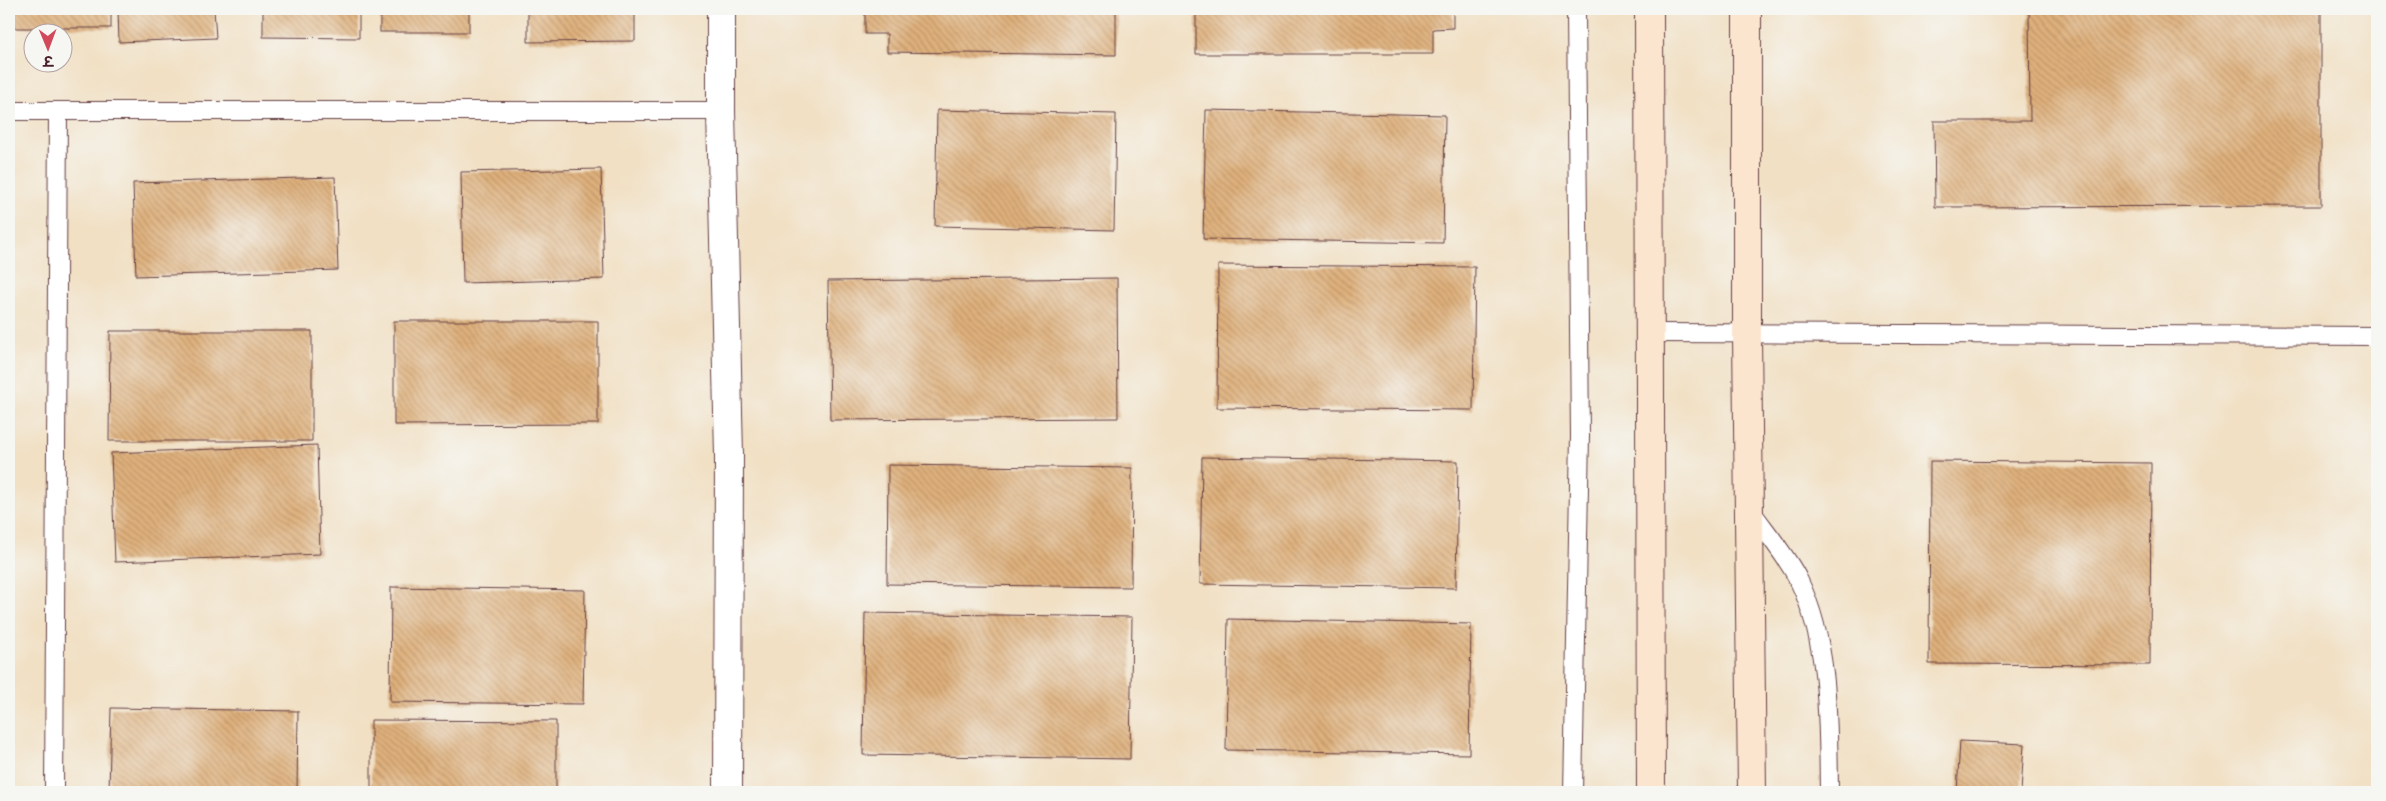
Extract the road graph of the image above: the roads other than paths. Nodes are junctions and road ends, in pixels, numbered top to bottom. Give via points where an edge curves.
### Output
1 (721, 9) edge
2 (1576, 9) edge
3 (1649, 9) edge
4 (1748, 9) edge
5 (58, 111) junction
6 (721, 111) junction
7 (9, 112) edge
8 (1650, 334) junction
9 (1747, 334) junction
10 (2377, 336) edge
11 (1749, 508) junction
12 (54, 792) edge
13 (728, 792) edge
14 (1573, 792) edge
15 (1651, 792) edge
16 (1752, 792) edge
17 (1829, 792) edge

1 - 6 street
2 - 14 lane via 1580,436
3 - 8 main road
4 - 9 main road
5 - 6 lane
5 - 7 lane
5 - 12 lane
6 - 13 street via 729,455
8 - 9 lane
8 - 15 main road
9 - 10 lane
9 - 11 main road
11 - 16 main road
11 - 17 lane via 1798,580 1812,619 1823,670

